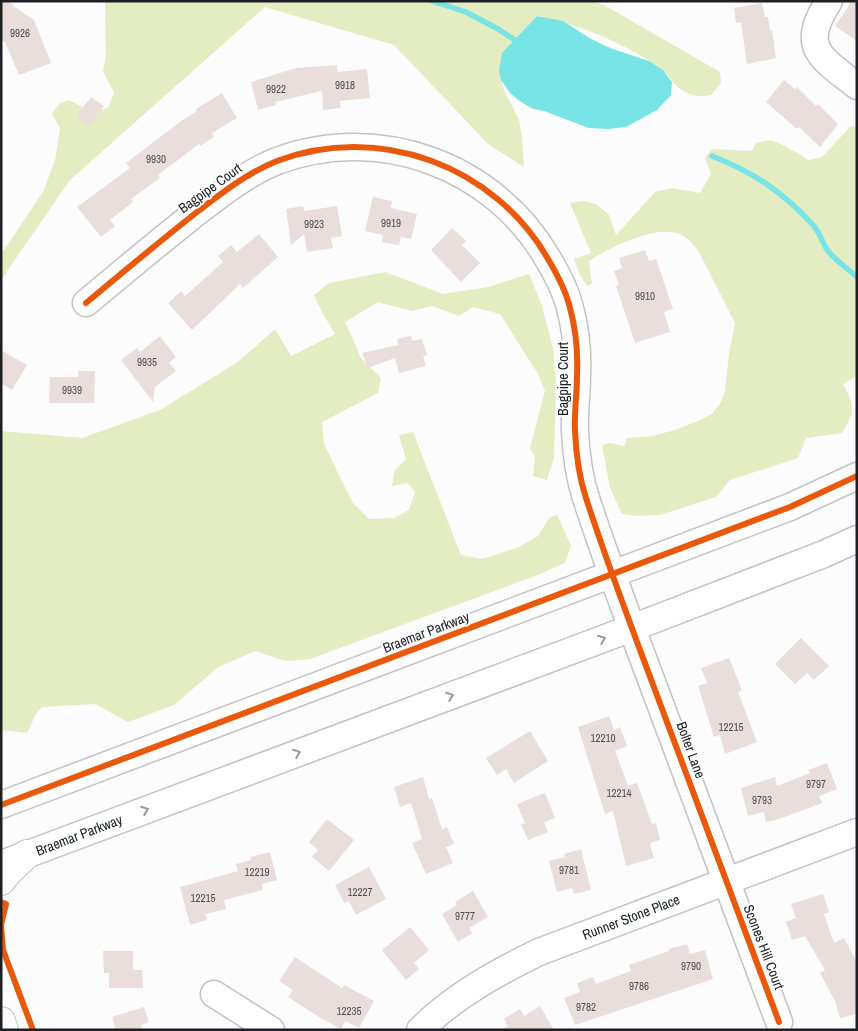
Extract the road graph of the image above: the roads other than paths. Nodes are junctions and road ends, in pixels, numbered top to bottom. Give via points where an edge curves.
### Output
1 (829, 1) edge
2 (857, 86) edge
3 (86, 303) dead end
4 (857, 476) edge
5 (857, 538) edge
6 (613, 576) junction
7 (632, 628) junction
8 (1, 805) edge
9 (857, 832) edge
10 (27, 854) junction
11 (1, 864) edge
12 (1, 881) edge
13 (726, 881) junction
14 (214, 994) dead end
15 (1, 1021) edge
16 (779, 1022) dead end
17 (4, 1030) edge
18 (271, 1030) edge
19 (420, 1030) edge

1 - 2 street via 819,18 814,40 824,60
3 - 6 street, Bagpipe Court via 217,197 250,174 277,161 312,151 373,148 403,152 455,170 501,200 519,218 540,245 570,306 578,372 575,430 578,466
4 - 6 street, Braemar Parkway via 790,507
5 - 7 street, Braemar Parkway via 824,554
6 - 7 street, Bagpipe Court
6 - 8 street, Braemar Parkway
10 -> 7 street, Braemar Parkway
7 - 13 street, Bolter Lane
9 - 13 street, Runner Stone Place
10 - 11 street, Braemar Parkway
10 - 12 main road
13 - 16 street, Scones Hill Court
13 - 19 street, Runner Stone Place via 548,949 502,970 465,992
14 - 18 street
15 - 17 main road

